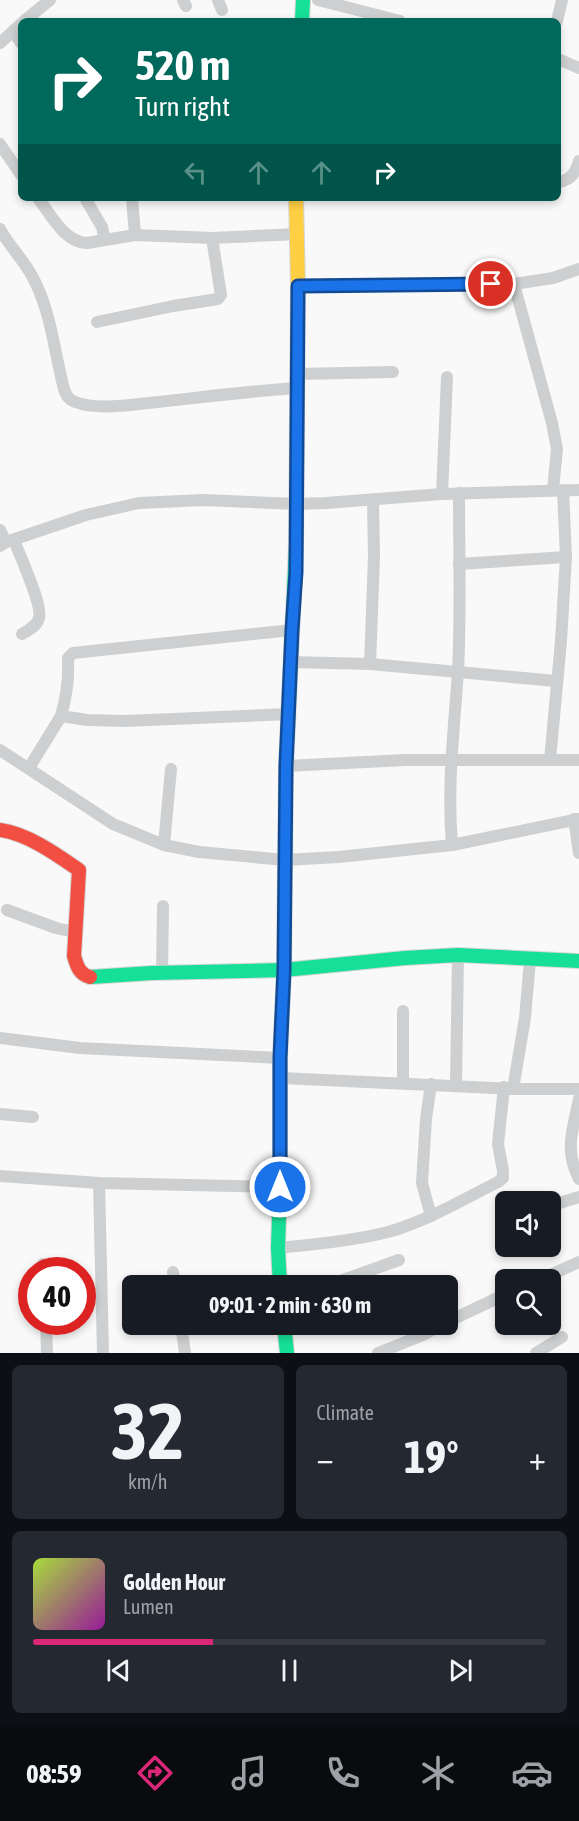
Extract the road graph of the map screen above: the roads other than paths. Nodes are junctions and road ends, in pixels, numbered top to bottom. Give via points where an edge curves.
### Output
1 (50, 0) edge
2 (303, 0) edge
3 (318, 0) edge
4 (562, 0) edge
5 (28, 18) edge
6 (301, 18) edge
7 (388, 18) edge
8 (558, 18) edge
9 (18, 26) edge
10 (0, 43) edge
11 (561, 60) edge
12 (579, 68) edge
13 (0, 144) edge
14 (579, 161) edge
15 (18, 171) edge
16 (561, 182) edge
17 (40, 201) edge
18 (87, 201) edge
19 (132, 201) edge
20 (296, 201) edge
21 (0, 230) edge
22 (297, 234) junction
23 (135, 235) junction
24 (212, 238) junction
25 (105, 240) junction
26 (579, 269) edge
27 (514, 284) junction
28 (298, 286) junction
29 (97, 322) dead end
30 (393, 372) dead end
31 (447, 377) dead end
32 (297, 381) junction
33 (558, 490) junction
34 (579, 490) edge
35 (459, 493) junction
36 (442, 494) junction
37 (373, 500) junction
38 (297, 504) junction
39 (0, 530) edge
40 (6, 543) edge
41 (566, 557) junction
42 (459, 564) junction
43 (292, 630) junction
44 (22, 634) dead end
45 (291, 662) junction
46 (370, 664) junction
47 (458, 673) junction
48 (556, 681) junction
49 (289, 714) junction
50 (61, 717) junction
51 (0, 750) edge
52 (550, 760) junction
53 (579, 760) edge
54 (450, 761) junction
55 (286, 766) junction
56 (29, 768) junction
57 (171, 770) dead end
58 (576, 819) edge
59 (0, 830) edge
60 (164, 845) junction
61 (452, 845) junction
62 (579, 853) edge
63 (285, 860) junction
64 (163, 906) dead end
65 (8, 910) dead end
66 (74, 933) junction
67 (458, 955) junction
68 (530, 960) junction
69 (579, 962) edge
70 (284, 970) junction
71 (162, 973) junction
72 (403, 1011) dead end
73 (0, 1038) edge
74 (280, 1058) junction
75 (280, 1078) junction
76 (403, 1083) junction
77 (431, 1084) junction
78 (456, 1086) junction
79 (508, 1088) junction
80 (579, 1089) edge
81 (579, 1099) edge
82 (0, 1114) edge
83 (33, 1117) dead end
84 (0, 1176) edge
85 (579, 1179) edge
86 (99, 1183) junction
87 (280, 1187) junction
88 (579, 1197) edge
89 (561, 1203) edge
90 (431, 1216) junction
91 (278, 1248) junction
92 (399, 1260) dead end
93 (579, 1262) edge
94 (561, 1270) edge
95 (173, 1272) dead end
96 (173, 1275) edge
97 (279, 1275) edge
98 (357, 1275) edge
99 (495, 1299) edge
100 (458, 1317) edge
101 (47, 1335) edge
102 (183, 1335) edge
103 (285, 1335) edge
104 (423, 1335) edge
105 (562, 1336) dead end
106 (48, 1353) edge
107 (103, 1353) edge
108 (185, 1353) edge
109 (287, 1353) edge
110 (378, 1353) edge
111 (537, 1353) edge

1 - 5 street
2 - 6 street
3 - 7 street
4 - 8 street
9 - 10 street
11 - 12 street
13 - 15 street
14 - 16 street via 572,177
17 - 25 street via 70,237 80,242
18 - 25 street
19 - 23 street
20 - 22 street
21 - 32 street via 40,293 64,389 71,401 106,406 258,390
22 - 24 street
22 - 28 street
23 - 24 street
23 - 25 street
24 - 29 street via 218,300
26 - 27 street
27 - 28 street
27 - 33 street via 552,423
28 - 32 street
30 - 32 street
31 - 36 street
32 - 38 street
33 - 34 street
33 - 35 street
33 - 41 street
35 - 36 street
35 - 42 street
36 - 37 street
37 - 38 street
37 - 46 street
38 - 40 street via 203,500 139,503 86,515
38 - 43 street
39 - 40 street
40 - 44 street via 32,585 41,614 32,629
41 - 42 street
41 - 48 street
42 - 47 street
43 - 45 street
43 - 50 street via 73,653 68,658 69,679
45 - 46 street
45 - 49 street
46 - 47 street
47 - 48 street
47 - 54 street
48 - 52 street
49 - 50 street via 141,721
49 - 55 street
50 - 56 street
51 - 56 street
52 - 53 street
52 - 54 street
54 - 55 street
54 - 61 street
55 - 63 street
56 - 60 street via 113,824
57 - 60 street
58 - 61 street
58 - 62 street
59 - 66 street via 17,834 79,870
60 - 63 street
61 - 63 street
63 - 70 street
64 - 71 street
65 - 66 street
66 - 71 street via 81,974 96,977
67 - 68 street
67 - 70 street
67 - 78 street
68 - 69 street
68 - 79 street via 524,1026
70 - 71 street
70 - 74 street
72 - 76 street
73 - 74 street via 91,1048
74 - 75 street
75 - 76 street
75 - 87 street
76 - 77 street
77 - 78 street
77 - 90 street via 422,1183
78 - 79 street
79 - 80 street
79 - 90 street via 498,1144 503,1178
81 - 85 street via 570,1141 570,1156
82 - 83 street
84 - 86 street
86 - 87 street
86 - 107 street
87 - 91 street
88 - 89 street
90 - 91 street via 388,1232
91 - 97 street
92 - 98 street
93 - 94 street
95 - 96 street
99 - 100 street
101 - 106 street
102 - 108 street
103 - 109 street
104 - 110 street
105 - 111 street

